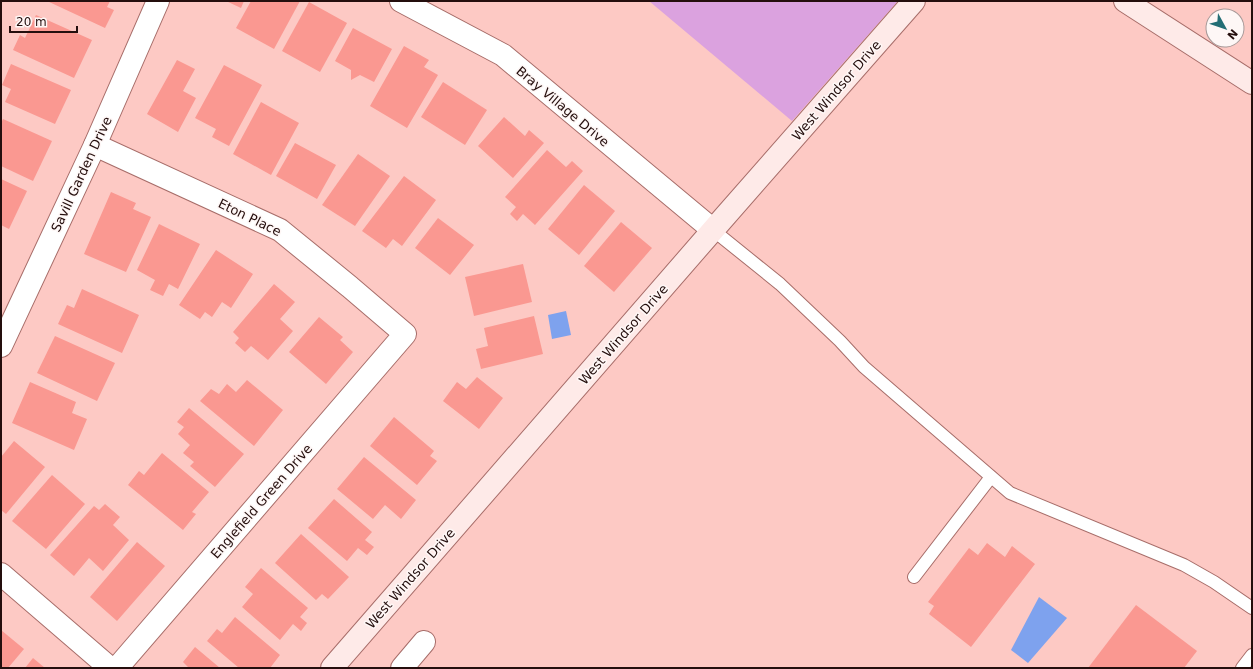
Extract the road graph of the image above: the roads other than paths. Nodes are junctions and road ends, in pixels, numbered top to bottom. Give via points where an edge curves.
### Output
1 (158, 1) edge
2 (401, 1) edge
3 (914, 1) edge
4 (1125, 1) edge
5 (1252, 83) edge
6 (95, 145) junction
7 (713, 230) junction
8 (405, 334) joint
9 (1, 346) edge
10 (990, 477) junction
11 (1, 574) edge
12 (914, 577) dead end
13 (1252, 608) edge
14 (424, 642) dead end
15 (1252, 655) edge
16 (110, 668) edge
17 (117, 668) edge
18 (332, 668) edge
19 (402, 668) edge
20 (1242, 668) edge

1 - 6 street, Savill Garden Drive
2 - 7 street, Bray Village Drive via 503,55
3 - 7 street, West Windsor Drive
4 - 5 street
6 - 8 street, Eton Place via 280,230
6 - 9 street, Savill Garden Drive
7 - 10 lane via 780,284 864,366
7 - 18 street, West Windsor Drive
8 - 17 street, Englefield Green Drive
10 - 12 lane
10 - 13 lane via 1010,493 1184,565
11 - 16 street
14 - 19 street
15 - 20 lane

